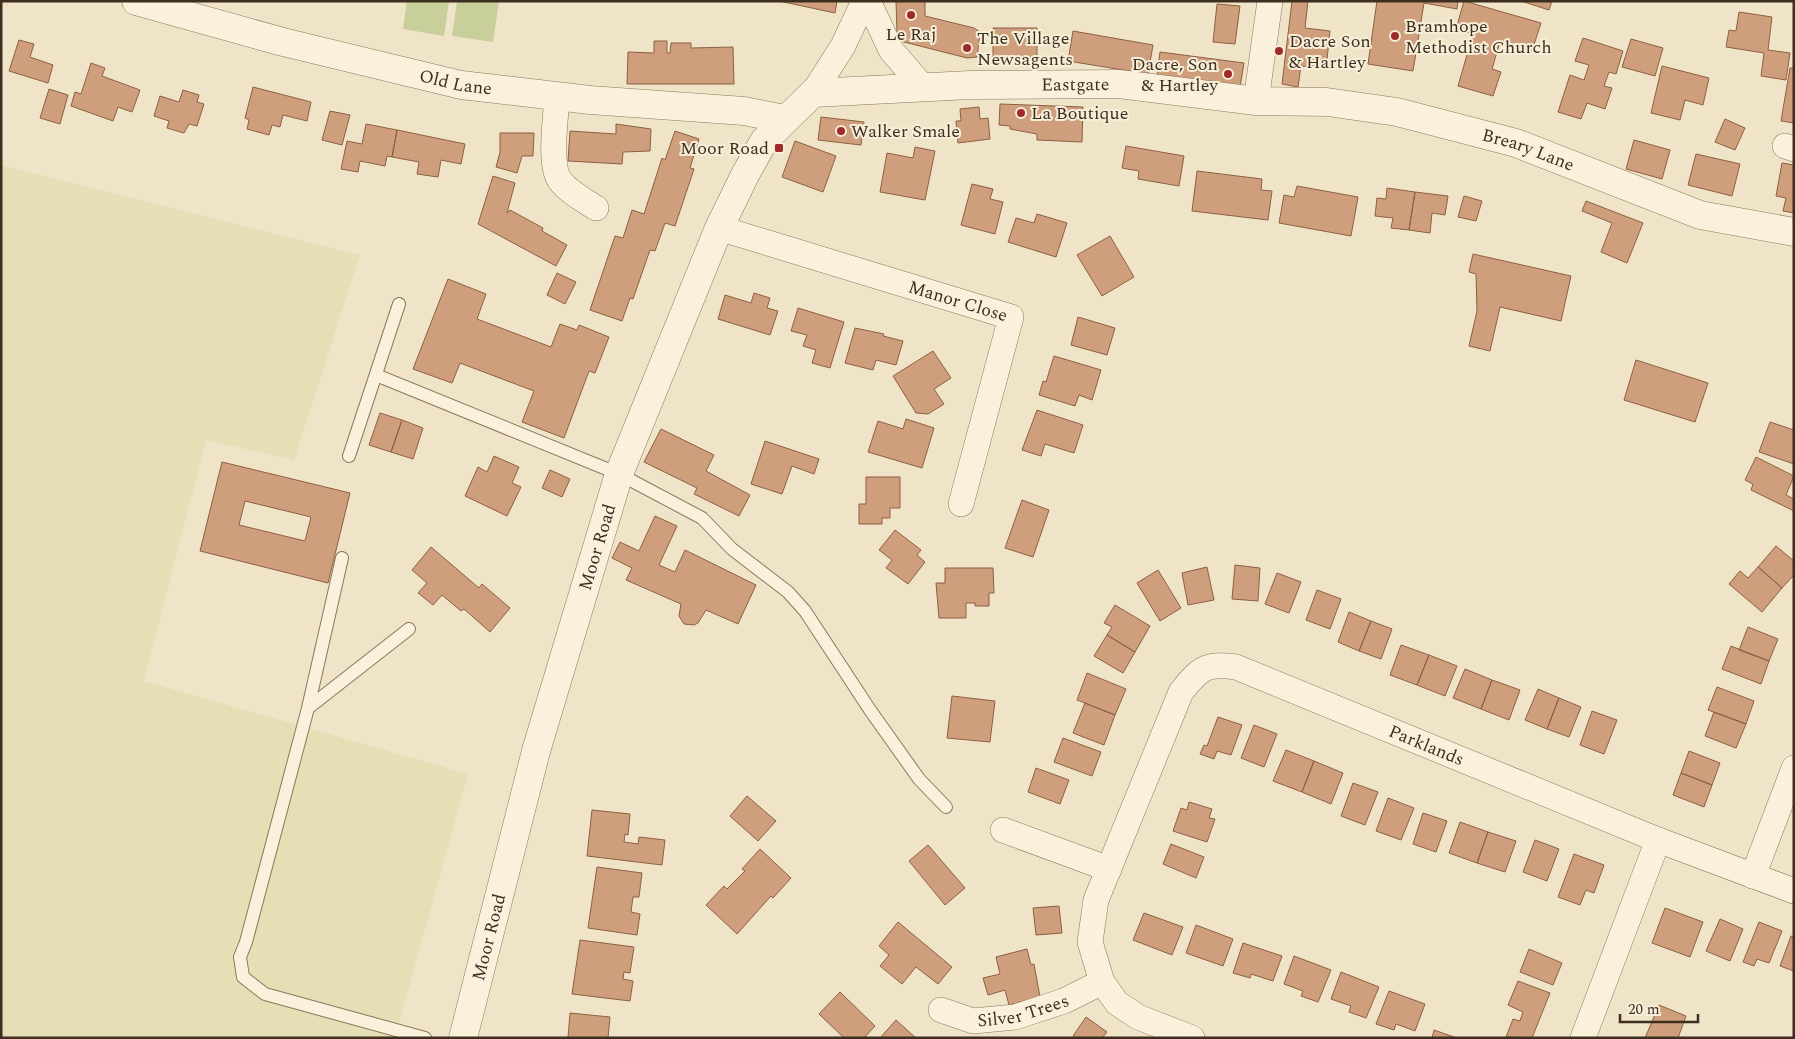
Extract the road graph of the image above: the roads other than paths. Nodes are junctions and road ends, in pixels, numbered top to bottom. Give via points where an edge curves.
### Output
1 (136, 1) edge
2 (866, 1) edge
3 (1270, 1) edge
4 (923, 87) junction
5 (813, 93) junction
6 (557, 97) junction
7 (1256, 101) junction
8 (784, 119) junction
9 (596, 208) dead end
10 (719, 228) junction
11 (1794, 232) edge
12 (399, 304) dead end
13 (376, 375) junction
14 (349, 456) dead end
15 (619, 474) junction
16 (961, 504) dead end
17 (342, 558) dead end
18 (409, 629) dead end
19 (308, 708) junction
20 (1794, 768) edge
21 (946, 807) dead end
22 (1003, 830) dead end
23 (1658, 840) junction
24 (1108, 869) junction
25 (1753, 876) junction
26 (1794, 891) edge
27 (1102, 982) junction
28 (941, 1010) dead end
29 (424, 1038) edge
30 (463, 1038) edge
31 (1192, 1038) edge
32 (1583, 1038) edge

1 - 6 street, Old Lane via 422,77
2 - 4 street via 891,50
2 - 5 street via 843,46
3 - 7 street
4 - 5 street, Eastgate
4 - 7 street, Eastgate via 1120,84
5 - 8 street, Moor Road
6 - 8 street, Old Lane via 744,111
6 - 9 street via 554,159 559,180
7 - 11 street, Breary Lane via 1327,102 1397,112 1516,142 1700,215
8 - 10 street, Moor Road via 764,141
10 - 15 street, Moor Road
10 - 16 street, Manor Close via 1011,317
12 - 13 lane
13 - 14 lane
13 - 15 lane
15 - 21 lane via 696,513 732,549 788,592 805,611 919,778
15 - 30 street, Moor Road via 536,750
17 - 19 lane
18 - 19 lane
19 - 29 lane via 240,957 243,978 265,994
20 - 25 street
22 - 24 street
23 - 24 street, Parklands via 1236,667 1215,664 1194,675 1180,692
23 - 25 street, Parklands
23 - 32 street
24 - 27 street, Parklands via 1096,900 1090,942
25 - 26 street, Parklands
27 - 28 street, Silver Trees via 1064,1001 1015,1017 973,1021
27 - 31 street, Parklands via 1117,1003 1138,1017

